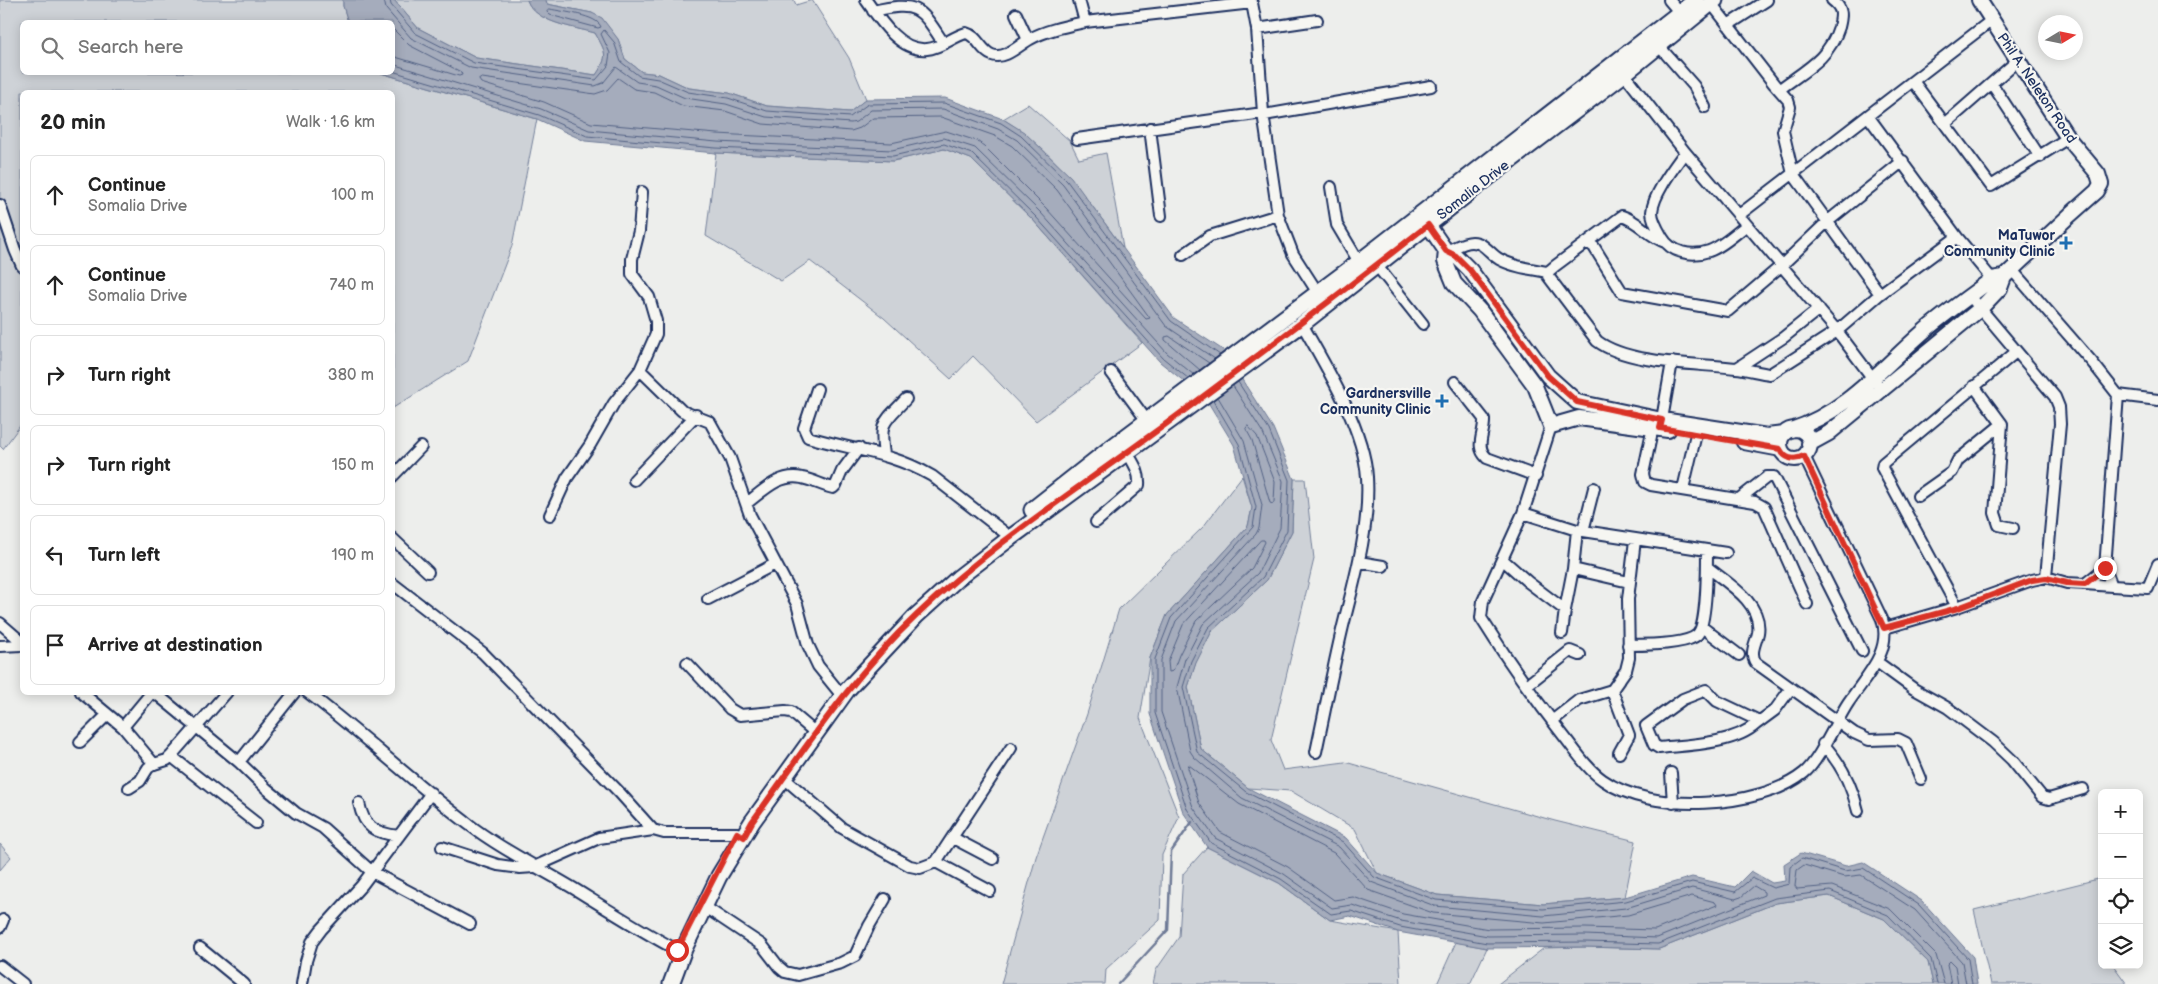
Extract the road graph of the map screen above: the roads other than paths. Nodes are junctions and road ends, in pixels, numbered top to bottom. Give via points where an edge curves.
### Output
1 (866, 0) edge
2 (1079, 0) edge
3 (1668, 0) edge
4 (1767, 0) edge
5 (1832, 0) edge
6 (1979, 0) edge
7 (1251, 1) edge
8 (1707, 1) edge
9 (873, 11) junction
10 (1680, 13) junction
11 (1016, 14) dead end
12 (1317, 20) dead end
13 (1992, 20) junction
14 (1085, 22) junction
15 (1728, 25) junction
16 (1257, 30) junction
17 (1028, 40) junction
18 (944, 44) junction
19 (1659, 46) junction
20 (2017, 61) junction
21 (1620, 69) junction
22 (1912, 81) junction
23 (1992, 84) junction
24 (1431, 86) dead end
25 (1780, 89) junction
26 (1705, 106) dead end
27 (1264, 114) junction
28 (1868, 116) junction
29 (1945, 124) junction
30 (1150, 128) junction
31 (2068, 138) junction
32 (1077, 139) dead end
33 (1685, 152) junction
34 (2040, 157) junction
35 (1903, 161) junction
36 (1793, 174) junction
37 (1331, 187) dead end
38 (642, 192) dead end
39 (0, 205) edge
40 (1739, 214) junction
41 (1278, 215) junction
42 (1161, 216) dead end
43 (1424, 219) junction
44 (1827, 222) junction
45 (1747, 225) junction
46 (1958, 237) junction
47 (1665, 242) junction
48 (1585, 244) junction
49 (1446, 251) junction
50 (1183, 255) dead end
51 (20, 262) edge
52 (1359, 262) junction
53 (1377, 266) junction
54 (1781, 266) junction
55 (1548, 272) junction
56 (2002, 279) junction
57 (1318, 293) junction
58 (1880, 294) junction
59 (1970, 296) junction
60 (1493, 301) junction
61 (1982, 308) junction
62 (1819, 310) junction
63 (1480, 311) junction
64 (1302, 324) junction
65 (1423, 324) dead end
66 (1837, 331) junction
67 (2016, 352) junction
68 (1243, 357) junction
69 (1672, 362) junction
70 (1737, 368) junction
71 (640, 370) junction
72 (1111, 372) dead end
73 (1548, 376) junction
74 (1455, 382) dead end
75 (1878, 384) junction
76 (1535, 386) junction
77 (1974, 386) junction
78 (817, 389) dead end
79 (2118, 395) junction
80 (906, 400) dead end
81 (1187, 400) junction
82 (2158, 400) edge
83 (1577, 402) junction
84 (696, 415) junction
85 (1579, 418) junction
86 (1147, 421) junction
87 (2002, 424) junction
88 (1658, 425) junction
89 (1551, 426) junction
90 (1788, 432) junction
91 (1696, 434) junction
92 (421, 447) dead end
93 (859, 448) junction
94 (1780, 449) junction
95 (1806, 450) junction
96 (1128, 452) junction
97 (884, 454) junction
98 (395, 474) edge
99 (1536, 476) junction
100 (634, 480) dead end
101 (1594, 488) dead end
102 (1683, 489) junction
103 (1918, 496) dead end
104 (1739, 499) junction
105 (747, 503) junction
106 (1523, 513) junction
107 (550, 515) dead end
108 (1096, 522) dead end
109 (2013, 528) dead end
110 (1580, 530) junction
111 (1004, 532) junction
112 (1635, 540) junction
113 (395, 541) edge
114 (1707, 551) junction
115 (1726, 553) dead end
116 (1502, 559) junction
117 (1359, 562) junction
118 (774, 564) junction
119 (2158, 564) edge
120 (1383, 566) dead end
121 (1707, 567) junction
122 (2105, 568) junction
123 (1573, 569) junction
124 (428, 572) dead end
125 (2046, 578) junction
126 (1630, 582) junction
127 (395, 584) edge
128 (2085, 584) junction
129 (2112, 586) junction
130 (2153, 588) edge
131 (708, 599) dead end
132 (1807, 604) dead end
133 (1958, 608) junction
134 (1565, 610) junction
135 (0, 623) edge
136 (1702, 627) junction
137 (1884, 628) junction
138 (1562, 633) dead end
139 (20, 641) edge
140 (20, 643) edge
141 (1628, 645) junction
142 (0, 646) edge
143 (1862, 651) dead end
144 (1580, 655) dead end
145 (1739, 655) dead end
146 (1877, 662) junction
147 (687, 664) dead end
148 (1527, 685) junction
149 (1791, 688) junction
150 (1612, 690) junction
151 (839, 692) junction
152 (84, 695) edge
153 (150, 695) edge
154 (157, 695) edge
155 (225, 695) edge
156 (293, 695) edge
157 (311, 695) edge
158 (107, 715) junction
159 (1838, 720) junction
160 (1552, 721) junction
161 (1756, 724) junction
162 (1646, 726) junction
163 (123, 727) junction
164 (198, 728) junction
165 (811, 729) junction
166 (1629, 735) junction
167 (80, 742) dead end
168 (1824, 744) junction
169 (1011, 748) dead end
170 (1316, 752) dead end
171 (1619, 753) dead end
172 (171, 756) junction
173 (239, 762) junction
174 (154, 764) junction
175 (1672, 773) dead end
176 (784, 778) junction
177 (1921, 779) dead end
178 (129, 788) dead end
179 (2083, 789) dead end
180 (430, 794) junction
181 (359, 803) dead end
182 (1673, 803) junction
183 (1858, 811) dead end
184 (256, 823) dead end
185 (654, 830) junction
186 (740, 835) junction
187 (399, 836) junction
188 (953, 838) junction
189 (442, 847) dead end
190 (993, 859) dead end
191 (936, 862) junction
192 (534, 867) junction
193 (372, 872) junction
194 (990, 891) dead end
195 (885, 899) dead end
196 (705, 907) junction
197 (470, 924) dead end
198 (200, 948) dead end
199 (677, 950) junction
200 (0, 966) edge
201 (24, 984) edge
202 (244, 984) edge
203 (302, 984) edge
204 (662, 984) edge
205 (671, 984) edge

1 - 9 street
2 - 14 street
3 - 10 street
4 - 15 street
5 - 25 street via 1842,12 1834,42 1820,59
6 - 13 street, Phil A. Neleton Road
7 - 14 street
7 - 16 street
8 - 10 main road, Somalia Drive
8 - 15 street
8 - 19 main road, Somalia Drive
9 - 18 street via 899,41 909,46 927,49
9 - 18 street via 909,6 917,10
10 - 21 main road, Somalia Drive
11 - 17 street
12 - 16 street
13 - 20 street, Phil A. Neleton Road
13 - 22 street
14 - 17 street
15 - 25 street
16 - 27 street
17 - 18 street via 1021,47 999,56 989,54 973,36 966,33
19 - 21 main road, Somalia Drive
19 - 26 street via 1694,86
20 - 23 street
20 - 31 street, Phil A. Neleton Road
21 - 33 street
21 - 43 main road, Somalia Drive
22 - 28 street
22 - 29 street
23 - 29 street
23 - 34 street
24 - 27 street
25 - 36 street via 1790,107 1783,131
27 - 30 street
27 - 41 street
28 - 35 street
28 - 36 street
29 - 34 street via 1992,186
30 - 32 street
30 - 42 street
31 - 34 street
31 - 56 street, Phil A. Neleton Road via 2098,174 2101,184 2097,192
33 - 40 street
33 - 47 street via 1672,169 1652,213
35 - 44 street
35 - 46 street
36 - 40 street
36 - 44 street
37 - 52 street via 1337,225
38 - 71 street via 632,274 649,297 657,328 653,345
39 - 51 street
40 - 45 street
41 - 50 street via 1210,236
41 - 57 street via 1293,254
43 - 49 street
43 - 52 main road, Somalia Drive
43 - 53 main road, Somalia Drive
44 - 54 street
44 - 58 street
45 - 47 street via 1710,251 1701,253 1676,252
45 - 54 street
46 - 56 street
46 - 58 street
47 - 48 street via 1654,239 1622,216
48 - 54 street via 1594,247 1622,292 1723,311 1732,308
48 - 55 street
49 - 55 street via 1470,242 1477,243 1518,268
49 - 60 street via 1463,262
49 - 63 street via 1445,261 1454,283
52 - 57 main road, Somalia Drive
53 - 64 main road, Somalia Drive
53 - 65 street
54 - 62 street
55 - 69 street via 1553,283 1604,347
56 - 59 street
56 - 61 street
56 - 79 street via 2092,362
57 - 68 main road, Somalia Drive
58 - 66 street
59 - 61 street
59 - 75 street via 1922,333
60 - 63 street
60 - 73 street
61 - 67 street
61 - 75 street
62 - 66 street
62 - 70 street
63 - 76 street
64 - 68 main road, Somalia Drive
64 - 117 street via 1352,421 1362,450 1367,492
66 - 70 street via 1770,374
66 - 75 street
67 - 77 street
67 - 125 street via 2055,397 2059,407
68 - 81 main road, Somalia Drive
69 - 70 street
69 - 88 street
71 - 84 street via 682,411
71 - 107 street via 614,404 567,478
72 - 86 street
73 - 76 street
73 - 83 street
74 - 99 street via 1484,419 1482,453
75 - 90 street via 1821,419
75 - 95 street via 1829,433
76 - 89 street
77 - 87 street
77 - 133 street via 1889,457 1882,468
78 - 93 street via 805,433 814,439
79 - 82 street
79 - 122 street
80 - 97 street via 884,422
81 - 86 main road, Somalia Drive
81 - 96 main road, Somalia Drive
83 - 85 street
83 - 88 street
84 - 100 street
84 - 105 street via 710,422 724,444
85 - 88 street
85 - 89 street
86 - 111 main road, Somalia Drive
87 - 103 street via 1958,460 1952,472
87 - 109 street via 1995,513 1999,525
88 - 90 street via 1767,436
88 - 91 street
88 - 102 street via 1643,474 1645,482
89 - 99 street
90 - 94 street via 1780,441
90 - 95 street via 1801,431 1808,439
91 - 94 street
91 - 102 street
92 - 98 street
93 - 97 street
93 - 105 street via 833,488 790,477 774,482
94 - 95 street via 1790,459
95 - 137 street
96 - 108 street via 1138,468 1140,485
96 - 176 main road, Somalia Drive via 973,567 916,616 847,690
97 - 111 street via 932,476
99 - 106 street
101 - 110 street
102 - 104 street
104 - 132 street via 1764,507
104 - 143 street via 1767,477 1774,477
105 - 118 street
106 - 110 street
106 - 116 street
110 - 112 street
110 - 123 street
111 - 151 main road, Somalia Drive via 914,608 857,668
112 - 114 street
112 - 126 street
113 - 124 street
114 - 115 street
114 - 121 street
116 - 134 street
116 - 148 street via 1483,600 1481,618
117 - 120 street
117 - 170 street
118 - 131 street
118 - 151 street via 797,604 818,666
119 - 130 street
121 - 136 street
121 - 149 street via 1745,596 1758,619 1759,630 1752,654 1756,663
122 - 128 street
122 - 129 street
123 - 126 street
123 - 134 street
125 - 128 street
125 - 133 street via 2032,580
126 - 141 street
127 - 185 street via 483,653
128 - 129 street
129 - 130 street
133 - 137 street
134 - 138 street
135 - 139 street
136 - 141 street via 1692,638 1652,646
136 - 145 street
137 - 146 street via 1884,643
140 - 142 street
141 - 150 street via 1626,670
144 - 148 street via 1570,651
146 - 159 street
146 - 179 street via 1993,742 2042,797 2049,800
147 - 165 street via 740,715 785,710
148 - 160 street
149 - 159 street
149 - 161 street via 1774,710
150 - 160 street via 1579,700
150 - 166 street
151 - 165 main road, Somalia Drive
152 - 158 street
153 - 163 street
154 - 164 street
155 - 164 street
156 - 173 street
157 - 180 street
158 - 163 street
158 - 167 street
159 - 168 street
159 - 177 street via 1869,740 1898,739 1906,743
160 - 182 street via 1579,756 1604,781 1630,793
161 - 162 street via 1736,736 1659,748 1654,745
161 - 162 street via 1755,719 1718,701 1706,690 1683,699
162 - 166 street
163 - 174 street
164 - 172 street
164 - 173 street
165 - 186 main road, Somalia Drive
166 - 171 street
168 - 182 street via 1806,771 1764,794 1711,803
168 - 183 street via 1842,770
169 - 188 street
172 - 174 street
172 - 184 street
173 - 193 street via 296,813 323,828
174 - 178 street via 140,781
175 - 182 street
176 - 186 main road, Somalia Drive
176 - 191 street via 842,828 910,866 920,868
180 - 187 street
180 - 192 street via 476,830
181 - 187 street via 368,826
185 - 186 street
185 - 192 street via 599,838
186 - 196 main road, Somalia Drive
186 - 199 main road, Somalia Drive
187 - 193 street
188 - 190 street
188 - 191 street
189 - 192 street via 498,865
191 - 194 street
192 - 199 street
193 - 197 street
193 - 203 street via 312,942
195 - 196 street via 855,956 798,974 785,972 762,945
196 - 205 main road, Somalia Drive
198 - 202 street
199 - 204 main road, Somalia Drive
200 - 201 street

